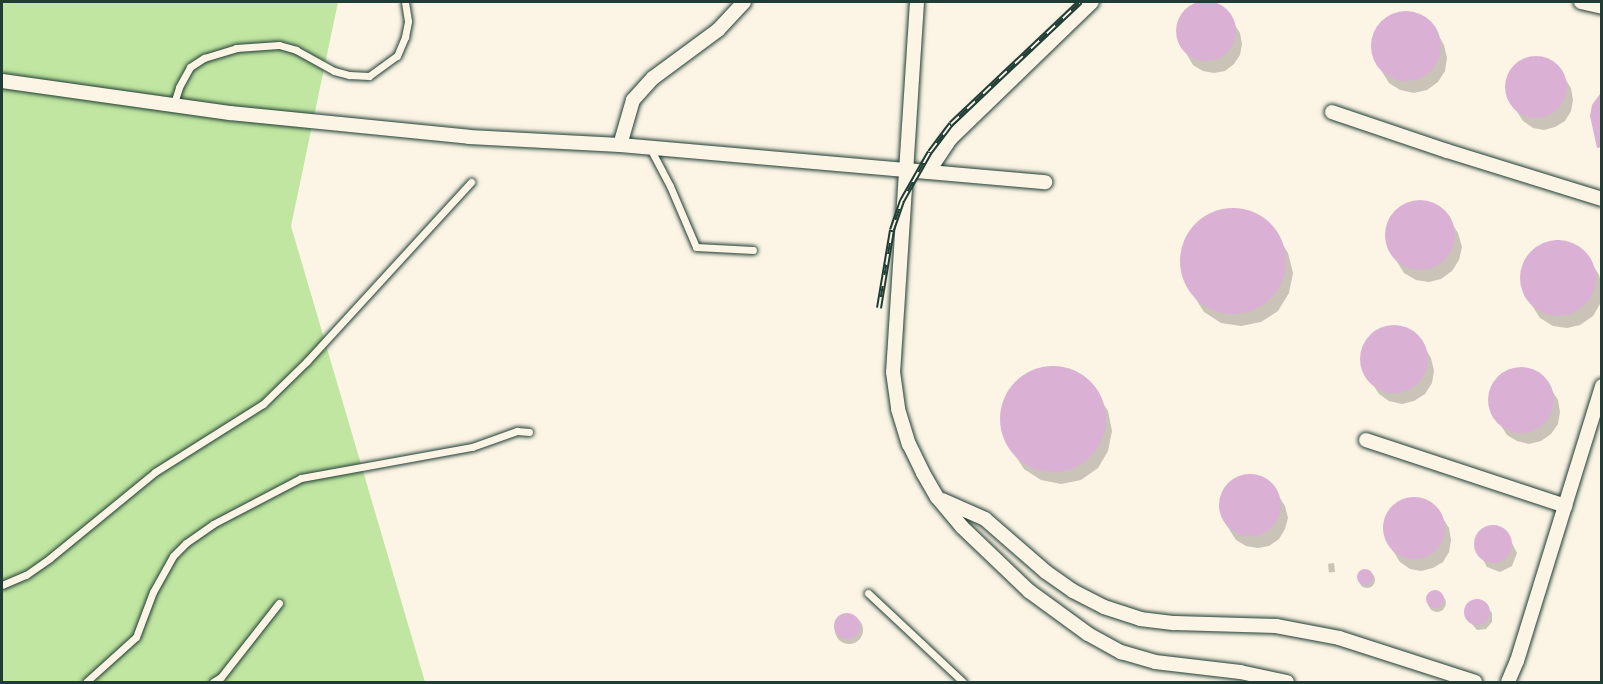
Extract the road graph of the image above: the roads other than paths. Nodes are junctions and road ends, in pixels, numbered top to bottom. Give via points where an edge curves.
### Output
1 (405, 2) edge
2 (744, 2) edge
3 (917, 2) edge
4 (1092, 2) edge
5 (1581, 2) edge
6 (1602, 7) edge
7 (2, 81) edge
8 (173, 106) junction
9 (1332, 112) dead end
10 (620, 145) junction
11 (650, 148) junction
12 (904, 171) junction
13 (928, 172) junction
14 (471, 182) dead end
15 (1046, 182) dead end
16 (1602, 199) edge
17 (753, 250) dead end
18 (1602, 386) edge
19 (529, 432) dead end
20 (1366, 441) dead end
21 (937, 497) junction
22 (1565, 506) junction
23 (2, 585) edge
24 (868, 593) dead end
25 (279, 603) dead end
26 (86, 682) edge
27 (213, 682) edge
28 (963, 682) edge
29 (1287, 682) edge
30 (1475, 682) edge
31 (1508, 682) edge

1 - 8 lane via 408,21 397,56 369,76 334,71 279,45 236,48 190,67
2 - 10 street via 718,30 653,78 633,100
3 - 12 street
4 - 13 street via 950,139
5 - 6 street
7 - 8 street
8 - 10 street via 469,137
9 - 16 street via 1446,152
10 - 11 street
11 - 12 street
11 - 17 lane via 696,247
12 - 13 street
12 - 21 street via 893,372 898,410 909,444
13 - 15 street
14 - 23 lane via 263,404 155,472 50,558 26,575
18 - 22 street
19 - 26 lane via 517,431 472,447 301,478 213,524 173,556 136,637
20 - 22 street
21 - 29 street via 962,527 1029,591 1088,634 1121,652 1155,662
21 - 30 street via 985,519 1046,572 1104,607 1140,619 1276,626 1339,638
22 - 31 street
24 - 28 lane
25 - 27 lane

